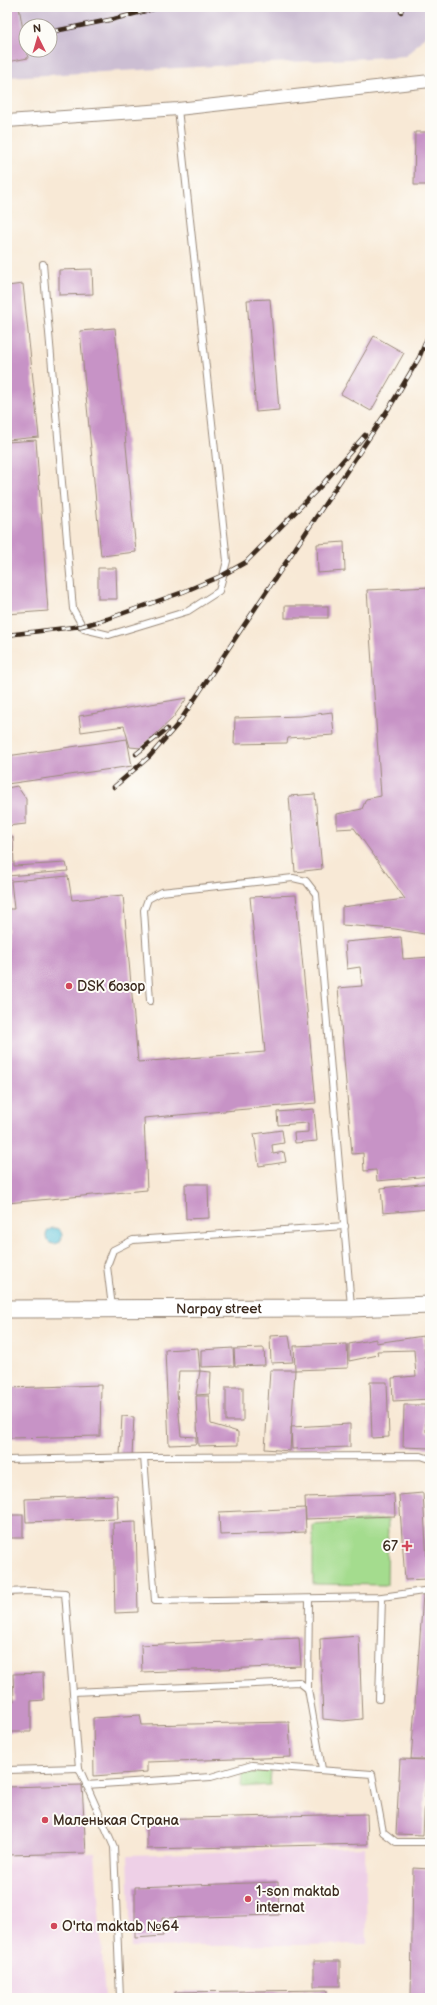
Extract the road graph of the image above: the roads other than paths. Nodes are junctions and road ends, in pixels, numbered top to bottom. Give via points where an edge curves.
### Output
1 (430, 81) edge
2 (178, 109) junction
3 (7, 121) edge
4 (43, 264) dead end
5 (150, 1001) dead end
6 (344, 1226) junction
7 (430, 1305) edge
8 (112, 1307) junction
9 (351, 1308) junction
10 (7, 1309) edge
11 (144, 1457) junction
12 (430, 1459) edge
13 (7, 1460) edge
14 (430, 1590) edge
15 (7, 1592) edge
16 (382, 1597) junction
17 (309, 1599) junction
18 (308, 1689) junction
19 (73, 1692) junction
20 (379, 1699) dead end
21 (79, 1768) junction
22 (322, 1769) junction
23 (7, 1770) edge
24 (86, 1785) junction
25 (430, 1842) edge
26 (120, 1998) edge

1 - 2 street
2 - 3 street
2 - 4 lane via 227,561 219,591 188,611 109,635 84,629 73,609
5 - 6 lane via 144,910 148,899 161,892 293,878 306,881 316,894
6 - 8 lane via 133,1240 113,1250 107,1266
6 - 9 lane
7 - 9 main road, Narpay street
8 - 9 main road, Narpay street
8 - 10 main road, Narpay street
11 - 12 lane via 421,1456
11 - 13 lane
11 - 17 lane via 155,1602
14 - 16 lane
15 - 19 lane via 65,1593
16 - 17 lane
16 - 20 lane
17 - 18 lane
18 - 19 lane via 299,1682
18 - 22 lane
19 - 21 lane
21 - 23 lane
21 - 24 lane
22 - 24 lane via 252,1764 212,1777
22 - 25 lane via 372,1774 383,1832 396,1842
24 - 26 lane via 114,1847

